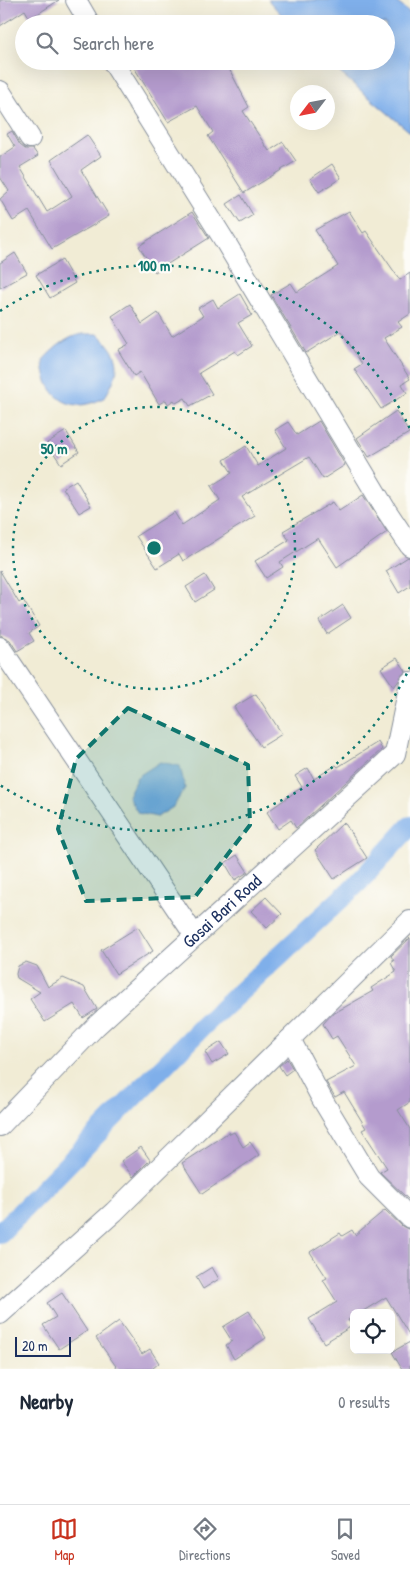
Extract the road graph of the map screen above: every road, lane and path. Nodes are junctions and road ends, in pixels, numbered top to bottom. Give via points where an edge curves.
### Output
1 (76, 0) edge
2 (85, 15) edge
3 (118, 70) edge
4 (0, 92) edge
5 (30, 138) dead end
6 (410, 546) edge
7 (0, 647) edge
8 (410, 682) edge
9 (410, 921) edge
10 (195, 936) junction
11 (290, 1039) junction
12 (0, 1126) edge
13 (410, 1218) edge
14 (0, 1314) edge

1 - 2 street
3 - 6 street
4 - 5 street
7 - 10 street
8 - 10 street, Gosai Bari Road via 395,754
9 - 11 street
10 - 12 street, Gosai Bari Road via 96,1026
11 - 13 street via 369,1177
11 - 14 street via 114,1212

